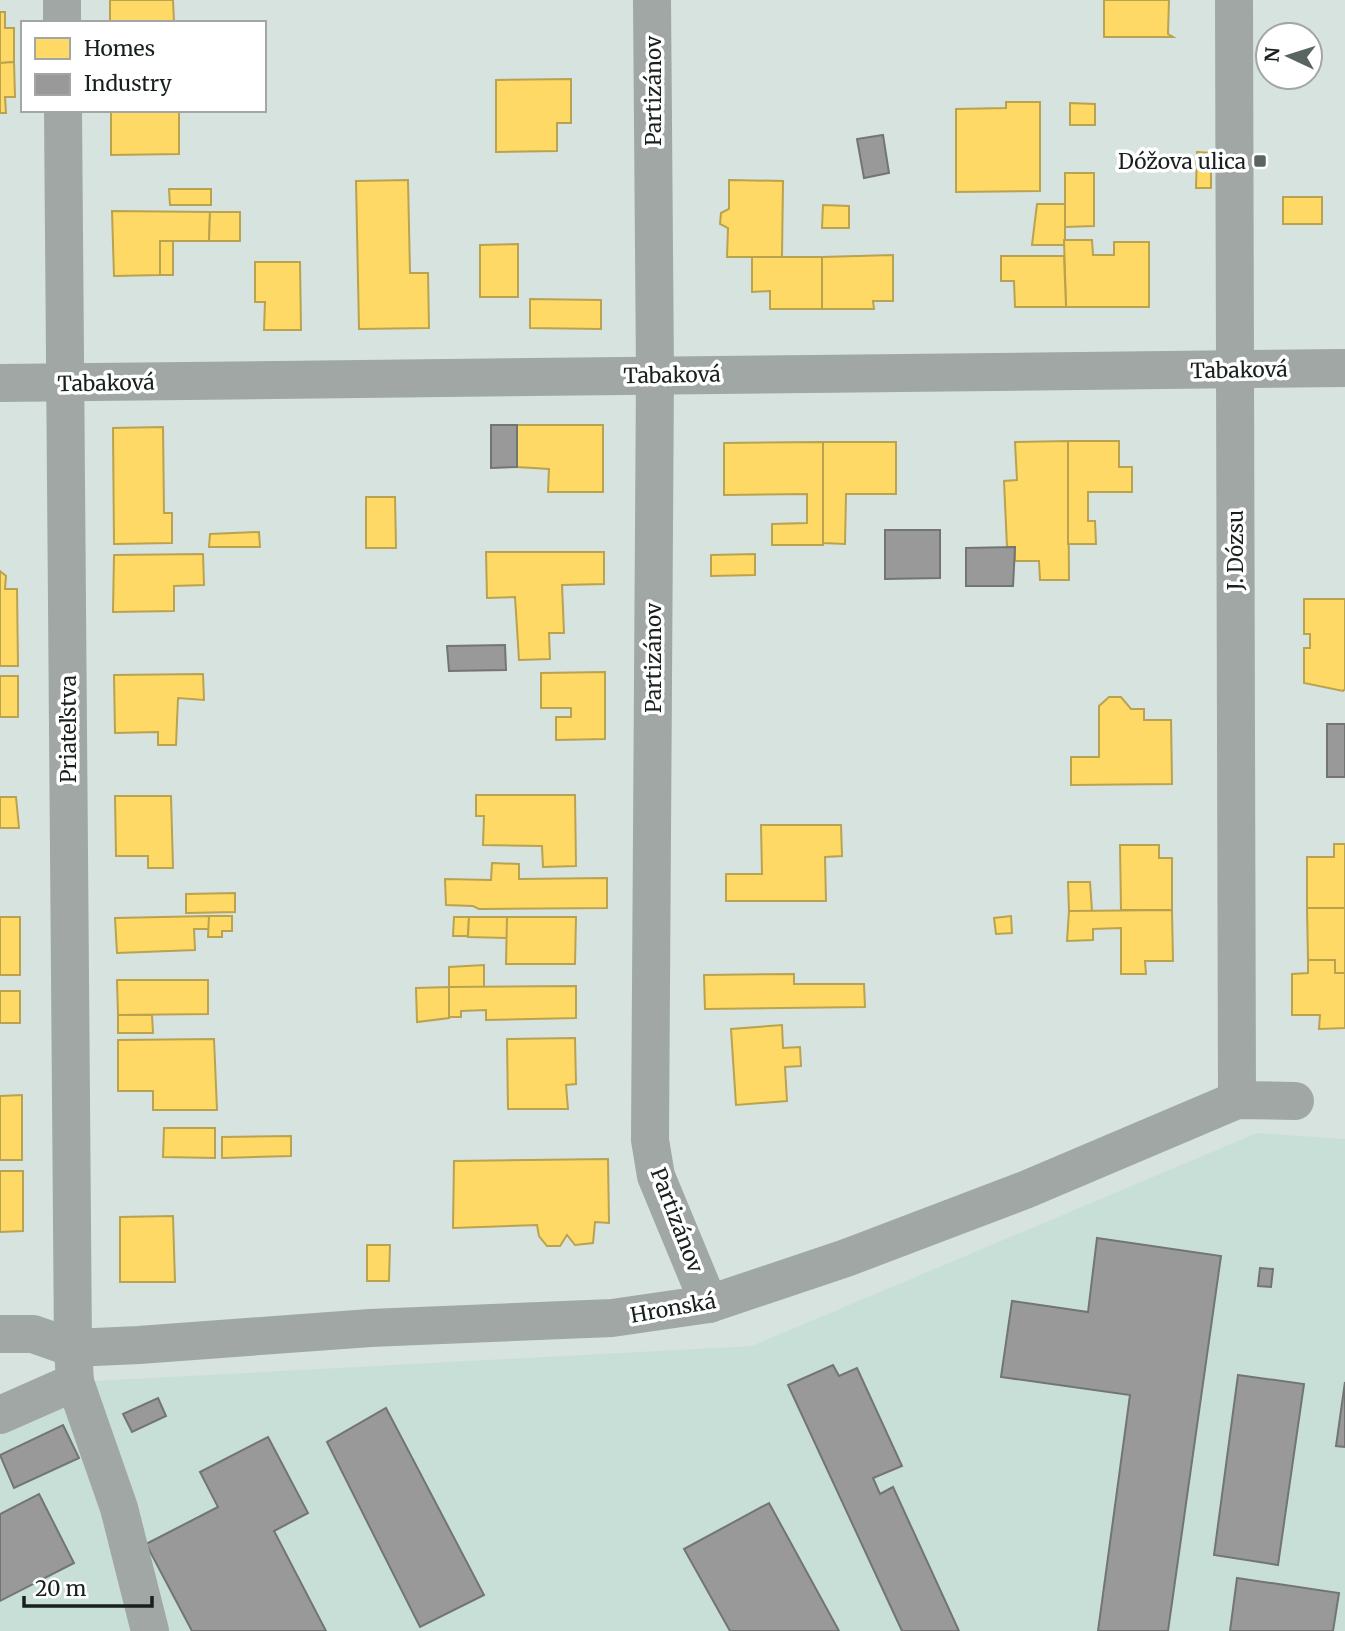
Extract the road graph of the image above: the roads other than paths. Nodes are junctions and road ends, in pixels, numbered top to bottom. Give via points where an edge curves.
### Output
1 (62, 0) edge
2 (652, 0) edge
3 (1234, 0) edge
4 (62, 21) edge
5 (63, 112) edge
6 (1345, 368) edge
7 (1236, 370) junction
8 (655, 374) junction
9 (0, 383) edge
10 (66, 383) junction
11 (1237, 1100) junction
12 (1295, 1101) dead end
13 (709, 1304) junction
14 (0, 1334) edge
15 (74, 1365) junction
16 (0, 1415) edge
17 (150, 1631) edge

1 - 4 street
2 - 8 street, Partizánov
3 - 7 street, J. Dózsu
5 - 10 street, Priateľstva
6 - 7 street, Tabaková
7 - 8 street, Tabaková
7 - 11 street, J. Dózsu
8 - 10 street, Tabaková
8 - 13 street, Partizánov via 650,1140 656,1175
9 - 10 street, Tabaková
10 - 15 street, Priateľstva
11 - 12 street
11 - 13 street, Hronská via 1025,1190
13 - 15 street, Hronská via 612,1318 370,1328 139,1345
14 - 15 street, Hronská via 33,1334
15 - 16 street, Hronská
15 - 17 street, Priateľstva via 119,1508

